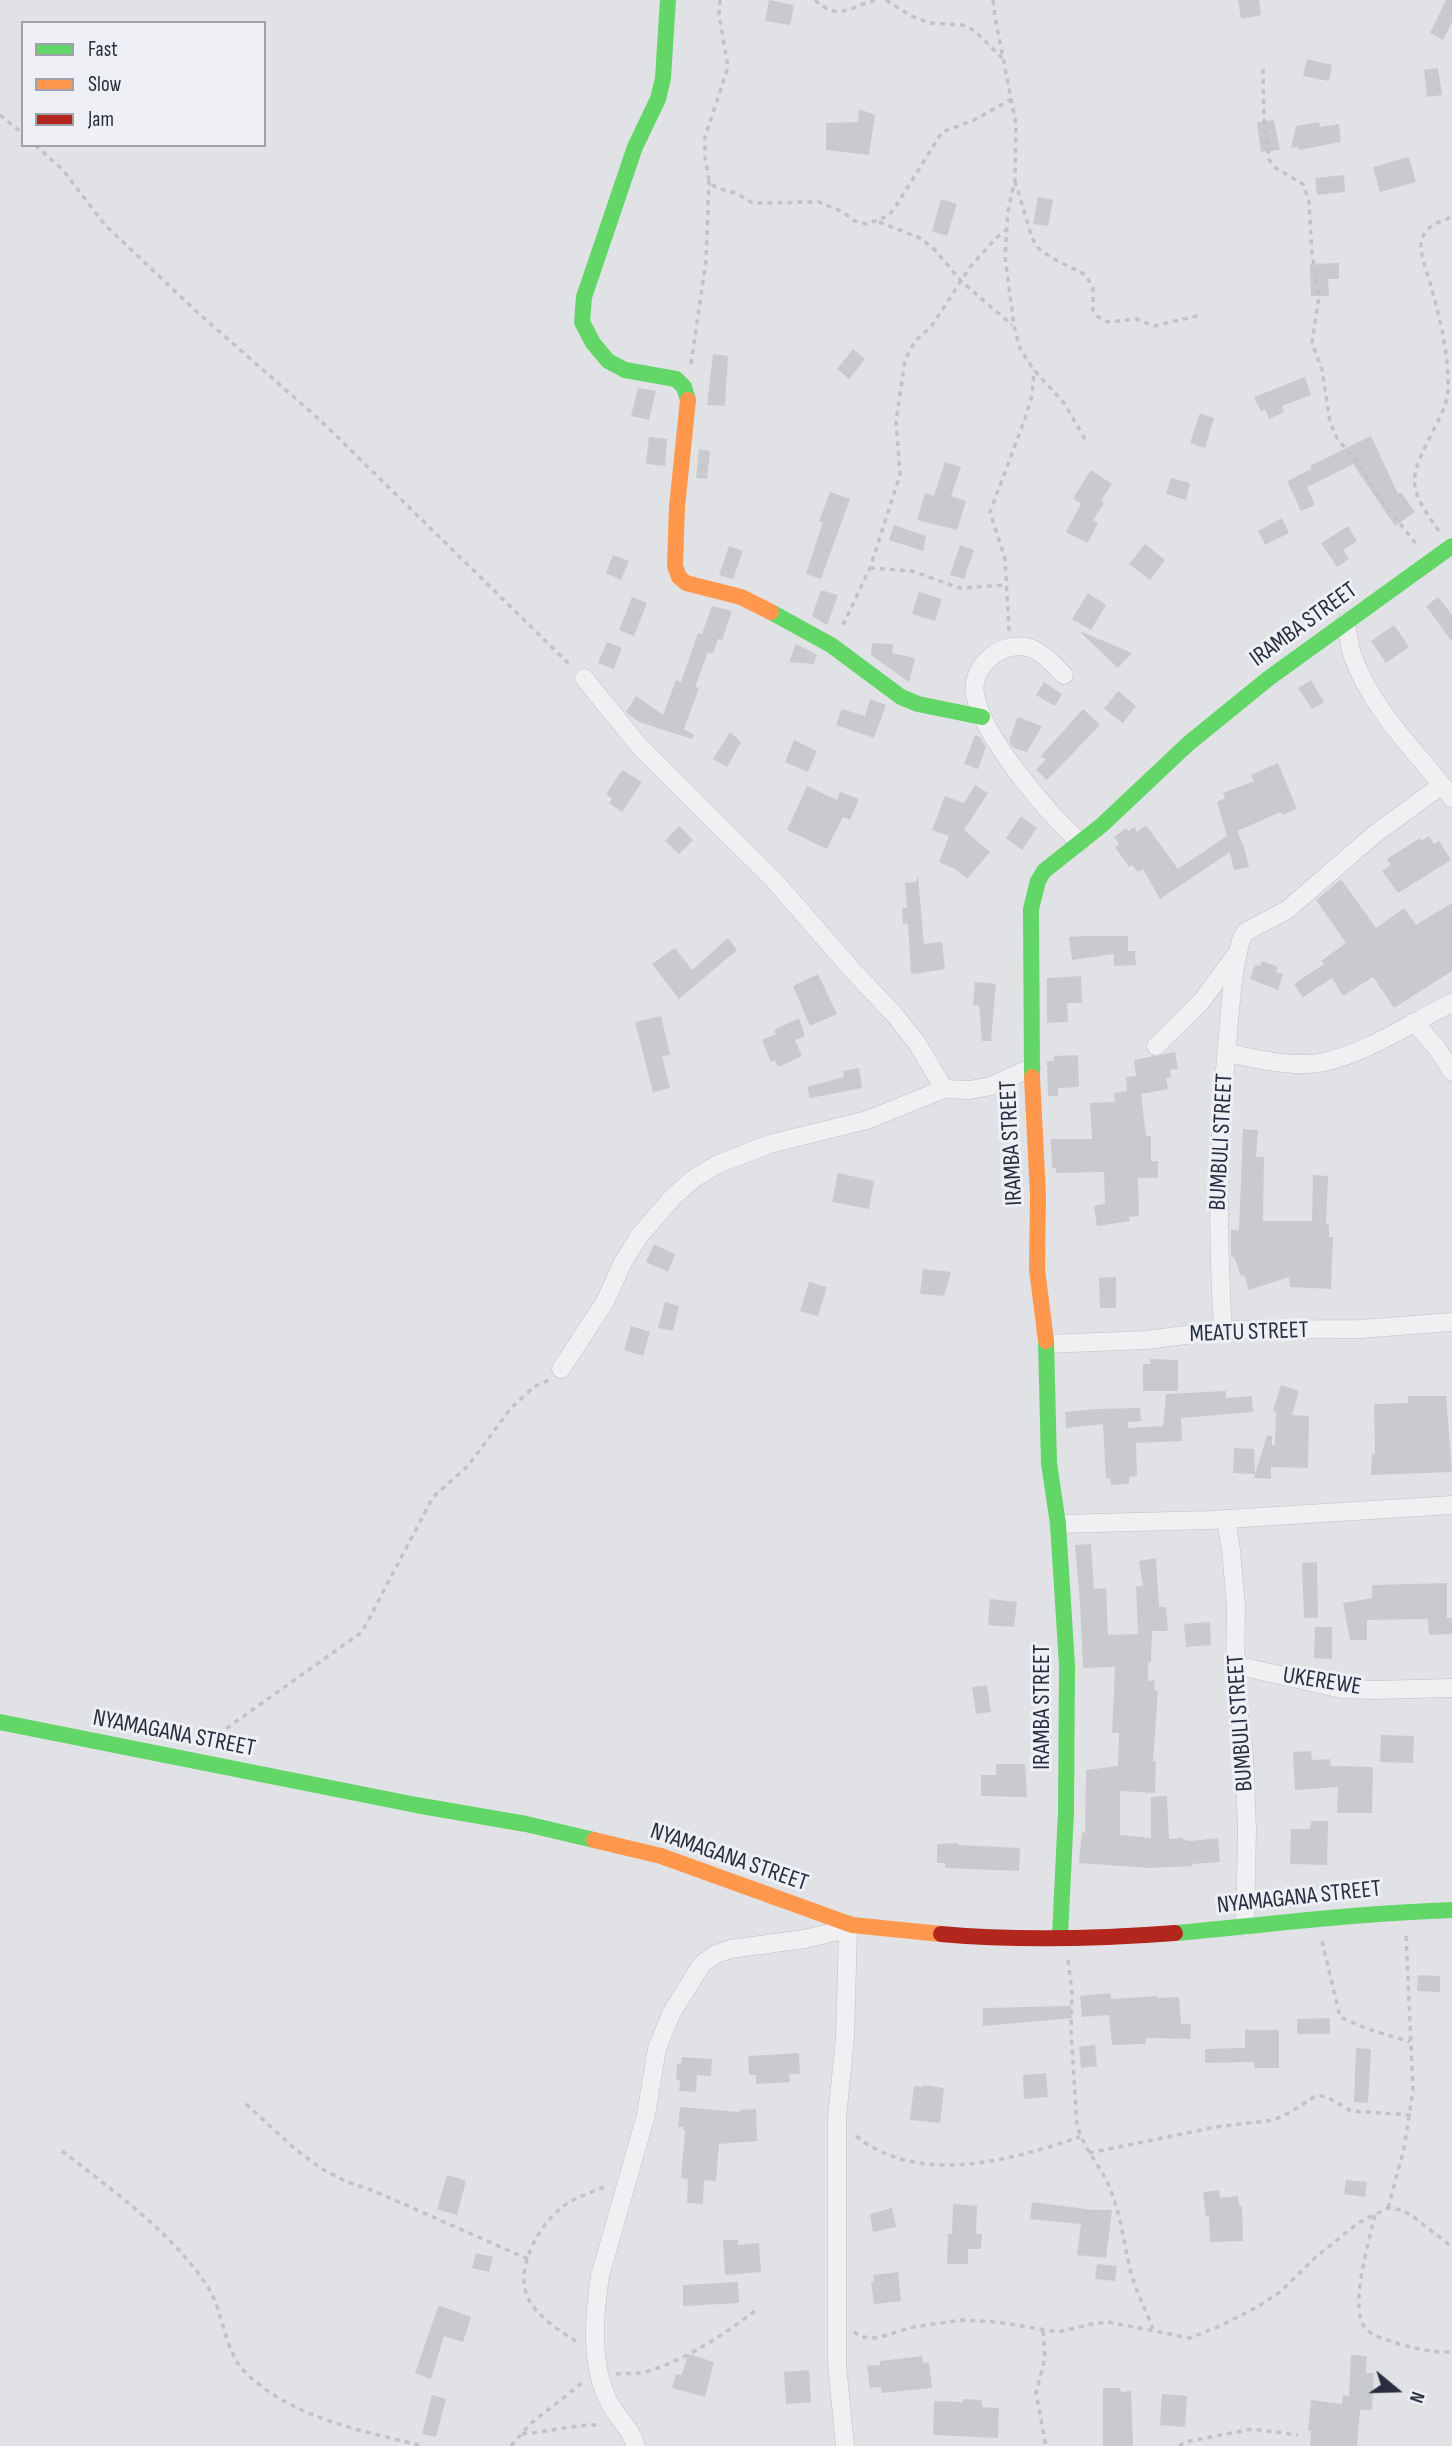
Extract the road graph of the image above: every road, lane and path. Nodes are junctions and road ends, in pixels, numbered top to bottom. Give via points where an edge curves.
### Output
1 (668, 0) edge
2 (720, 0) edge
3 (815, 0) edge
4 (878, 0) edge
5 (886, 0) edge
6 (993, 0) edge
7 (1004, 60) junction
8 (1263, 69) dead end
9 (1012, 99) junction
10 (0, 115) edge
11 (21, 132) edge
12 (37, 147) edge
13 (1015, 179) junction
14 (709, 180) junction
15 (1452, 218) edge
16 (878, 221) junction
17 (1006, 230) junction
18 (961, 281) junction
19 (1201, 315) dead end
20 (1014, 326) junction
21 (1034, 370) junction
22 (688, 401) junction
23 (1085, 439) dead end
24 (1451, 547) edge
25 (1432, 560) junction
26 (870, 568) junction
27 (1007, 585) junction
28 (1346, 622) junction
29 (831, 645) junction
30 (1009, 648) junction
31 (1065, 676) dead end
32 (584, 678) joint
33 (982, 717) junction
34 (1447, 791) edge
35 (1080, 842) junction
36 (1237, 954) junction
37 (1452, 1003) edge
38 (1414, 1022) junction
39 (1156, 1046) dead end
40 (1227, 1052) junction
41 (1031, 1068) junction
42 (1452, 1072) edge
43 (944, 1089) junction
44 (1452, 1322) edge
45 (1223, 1331) junction
46 (1046, 1344) junction
47 (561, 1369) joint
48 (1452, 1506) edge
49 (1226, 1519) junction
50 (1058, 1524) junction
51 (1235, 1665) junction
52 (1452, 1688) edge
53 (0, 1722) edge
54 (181, 1759) junction
55 (1452, 1910) edge
56 (1407, 1911) junction
57 (1303, 1922) junction
58 (850, 1927) junction
59 (1245, 1927) junction
60 (1060, 1936) junction
61 (1410, 2042) junction
62 (246, 2104) dead end
63 (1411, 2116) junction
64 (837, 2117) junction
65 (1080, 2137) junction
66 (62, 2151) dead end
67 (1089, 2153) junction
68 (629, 2173) junction
69 (1388, 2208) junction
70 (1375, 2215) junction
71 (1452, 2247) edge
72 (528, 2259) junction
73 (756, 2310) dead end
74 (839, 2315) junction
75 (1153, 2329) junction
76 (1043, 2330) junction
77 (1452, 2352) edge
78 (597, 2362) junction
79 (624, 2426) junction
80 (520, 2434) junction
81 (1298, 2435) dead end
82 (423, 2446) edge
83 (511, 2446) edge
84 (636, 2446) edge
85 (845, 2446) edge
86 (1046, 2446) edge
87 (1179, 2446) edge

1 - 22 street via 658,99 635,147 584,297 582,322 608,361 676,379
2 - 14 path via 728,66 705,137
3 - 4 path via 841,13
5 - 7 path via 930,23 962,25 975,31
6 - 7 path
7 - 9 path
8 - 25 path via 1269,159 1303,184 1309,201 1319,296 1312,342 1322,370 1330,422 1388,509
9 - 13 path
9 - 16 path via 942,132 896,206
10 - 11 path
12 - 32 path via 63,170 105,225 320,420
13 - 17 path
13 - 19 path via 1032,238 1052,258 1086,275 1097,316 1108,322 1136,319 1154,326
14 - 16 path via 716,188 736,192 753,203 819,202 855,221
14 - 22 path via 706,261
15 - 24 path via 1435,223 1422,240 1441,327 1448,394 1413,482 1429,517
16 - 18 path via 934,248
17 - 18 path
17 - 20 path
18 - 20 path
18 - 26 path via 905,360 896,421 900,475
20 - 21 path via 1020,349
21 - 23 path via 1064,403
21 - 27 path via 1026,416 990,512 1005,559
22 - 29 street via 677,507 675,566 679,577 686,583 741,597
24 - 25 street, IRAMBA STREET
25 - 28 street, IRAMBA STREET
26 - 27 path via 912,570 960,588
26 - 29 path
27 - 30 path
28 - 34 street via 1351,653 1373,699
28 - 35 street, IRAMBA STREET via 1189,743
29 - 33 street via 901,696
30 - 31 street via 1025,646 1038,652
30 - 33 street via 981,665 975,676 974,693
32 - 43 street via 640,747 773,879 893,1013
33 - 35 street via 1034,794
34 - 36 street, BUMBULI STREET via 1376,833 1287,910 1245,932
35 - 41 street, IRAMBA STREET via 1044,871 1033,901
36 - 39 street, BUMBULI STREET via 1201,1002
36 - 40 street, BUMBULI STREET
37 - 38 street
38 - 40 street via 1355,1052 1321,1063 1251,1059
38 - 42 street
40 - 45 street, BUMBULI STREET via 1218,1252
41 - 43 street via 991,1086
41 - 46 street, IRAMBA STREET via 1037,1269
43 - 47 street via 867,1121 769,1143 693,1179 640,1235 605,1302
44 - 45 street, MEATU STREET
45 - 46 street, MEATU STREET
46 - 50 street, IRAMBA STREET via 1049,1463
47 - 54 path via 517,1402 468,1466 433,1497 362,1632
48 - 49 street
49 - 50 street
49 - 51 street, BUMBULI STREET via 1236,1606
50 - 60 street, IRAMBA STREET via 1067,1665
51 - 52 street, UKEREWE via 1342,1689
51 - 59 street, BUMBULI STREET via 1247,1830
53 - 54 street, NYAMAGANA STREET
54 - 58 street, NYAMAGANA STREET via 526,1824 661,1856
55 - 56 street, NYAMAGANA STREET
56 - 57 street, NYAMAGANA STREET
56 - 61 path
57 - 59 street, NYAMAGANA STREET
57 - 61 path via 1322,1941 1340,2017
58 - 60 street, NYAMAGANA STREET via 996,1939
58 - 64 street
58 - 68 street via 731,1949 702,1964 672,2012 657,2048 646,2115
59 - 60 street, NYAMAGANA STREET via 1138,1936
60 - 65 path via 1072,1993 1074,2106
61 - 63 path
62 - 72 path via 322,2169
63 - 67 path via 1351,2110 1320,2096 1267,2122 1216,2127
63 - 69 path
64 - 65 path via 869,2147 900,2160 929,2163 994,2161
64 - 74 street
65 - 67 path
66 - 82 path via 146,2221 200,2275 244,2373 283,2400 335,2423
67 - 75 path via 1112,2191 1130,2271
68 - 72 path via 562,2207 544,2228
68 - 78 street via 600,2276
69 - 70 path
69 - 71 path via 1402,2210
70 - 75 path via 1358,2222 1280,2292 1222,2325 1190,2338
70 - 77 path via 1361,2280 1358,2313 1363,2323 1368,2331 1404,2346
72 - 78 path via 525,2287 532,2304
73 - 78 path via 674,2361 641,2373
74 - 76 path via 854,2332 868,2338 961,2320
74 - 85 street via 837,2364
75 - 76 path via 1108,2322 1058,2332
76 - 86 path via 1045,2358 1036,2393
78 - 79 street via 604,2393
78 - 80 path via 579,2386
79 - 80 path
79 - 84 street
80 - 83 path
81 - 87 path via 1252,2429

